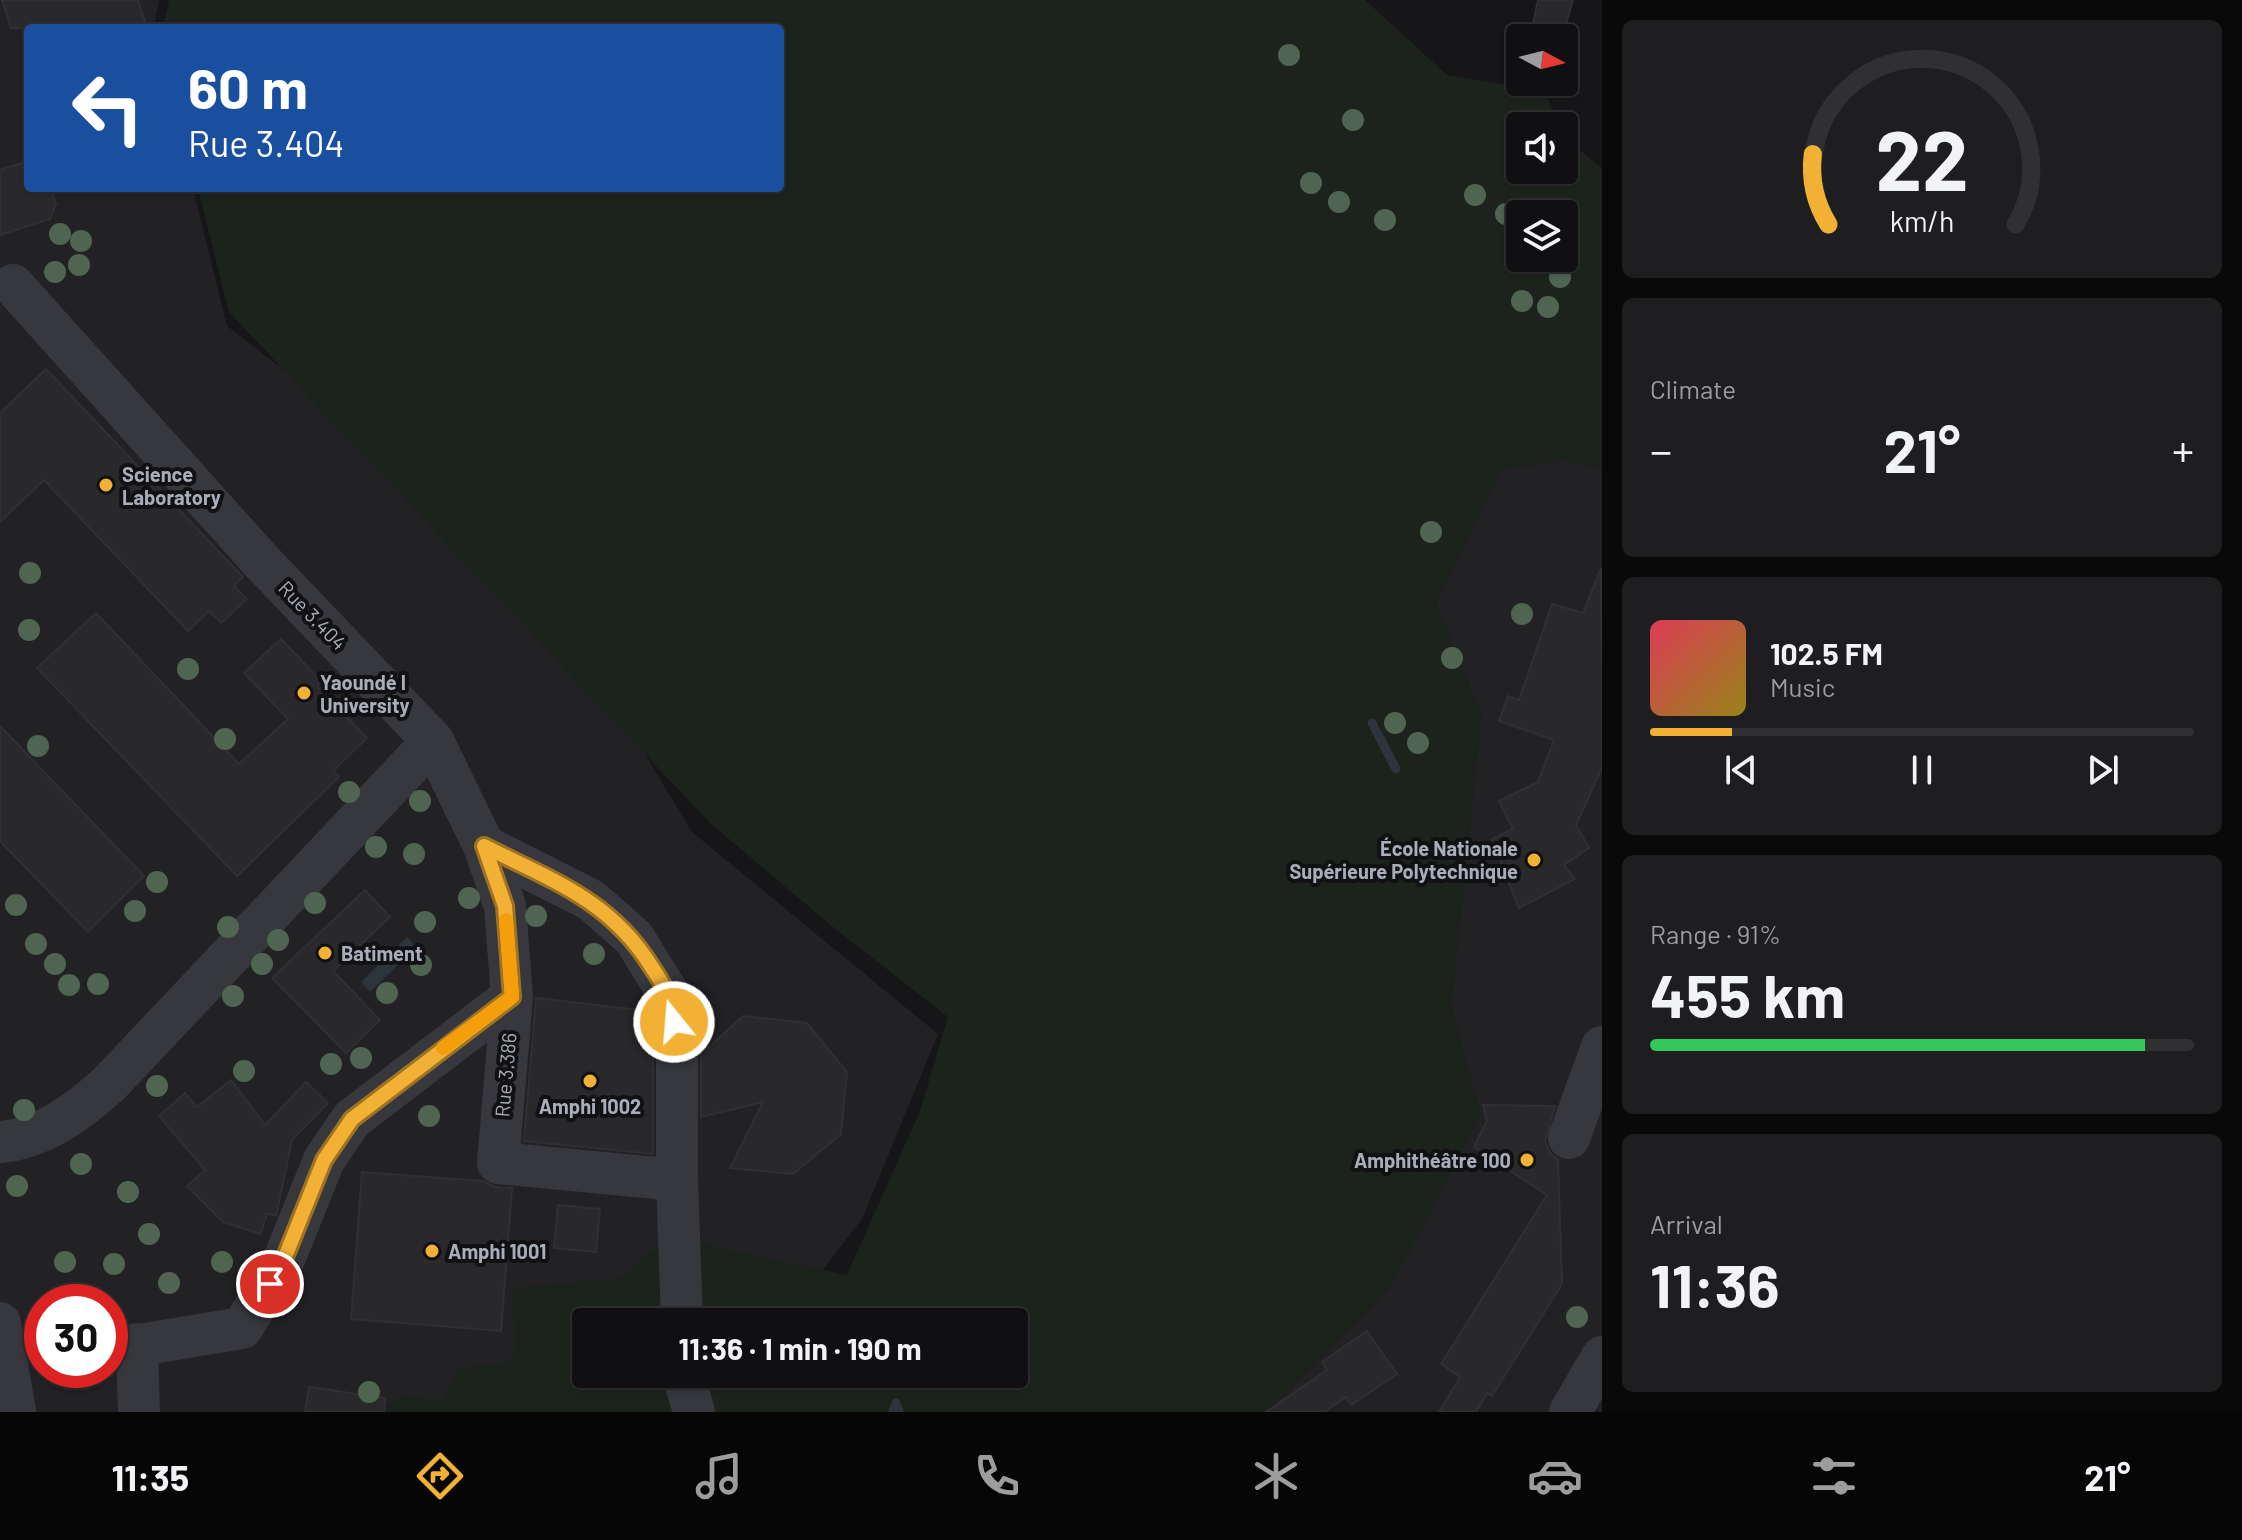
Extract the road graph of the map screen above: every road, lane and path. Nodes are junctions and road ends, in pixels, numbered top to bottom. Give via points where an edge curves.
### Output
1 (13, 285) dead end
2 (433, 741) junction
3 (484, 846) junction
4 (512, 997) junction
5 (1602, 1047) edge
6 (1569, 1138) dead end
7 (0, 1142) edge
8 (677, 1180) junction
9 (682, 1308) edge
10 (0, 1323) edge
11 (128, 1346) edge
12 (1602, 1357) edge
13 (128, 1364) edge
14 (22, 1384) edge
15 (687, 1388) edge
16 (139, 1412) edge
17 (694, 1412) edge
18 (1570, 1412) edge

1 - 2 street, Rue 3.404 via 262,562
2 - 3 street, Rue 3.404
2 - 7 street via 109,1084 74,1116
3 - 4 street, Rue 3.404 via 505,906
3 - 8 street via 591,900 634,938 671,998 677,1045
4 - 8 street, Rue 3.386 via 498,1163
4 - 11 street, Rue 3.386 via 352,1119 324,1160 283,1262 242,1328
5 - 6 street
8 - 9 street
10 - 14 street
12 - 18 street
13 - 16 street
15 - 17 street

